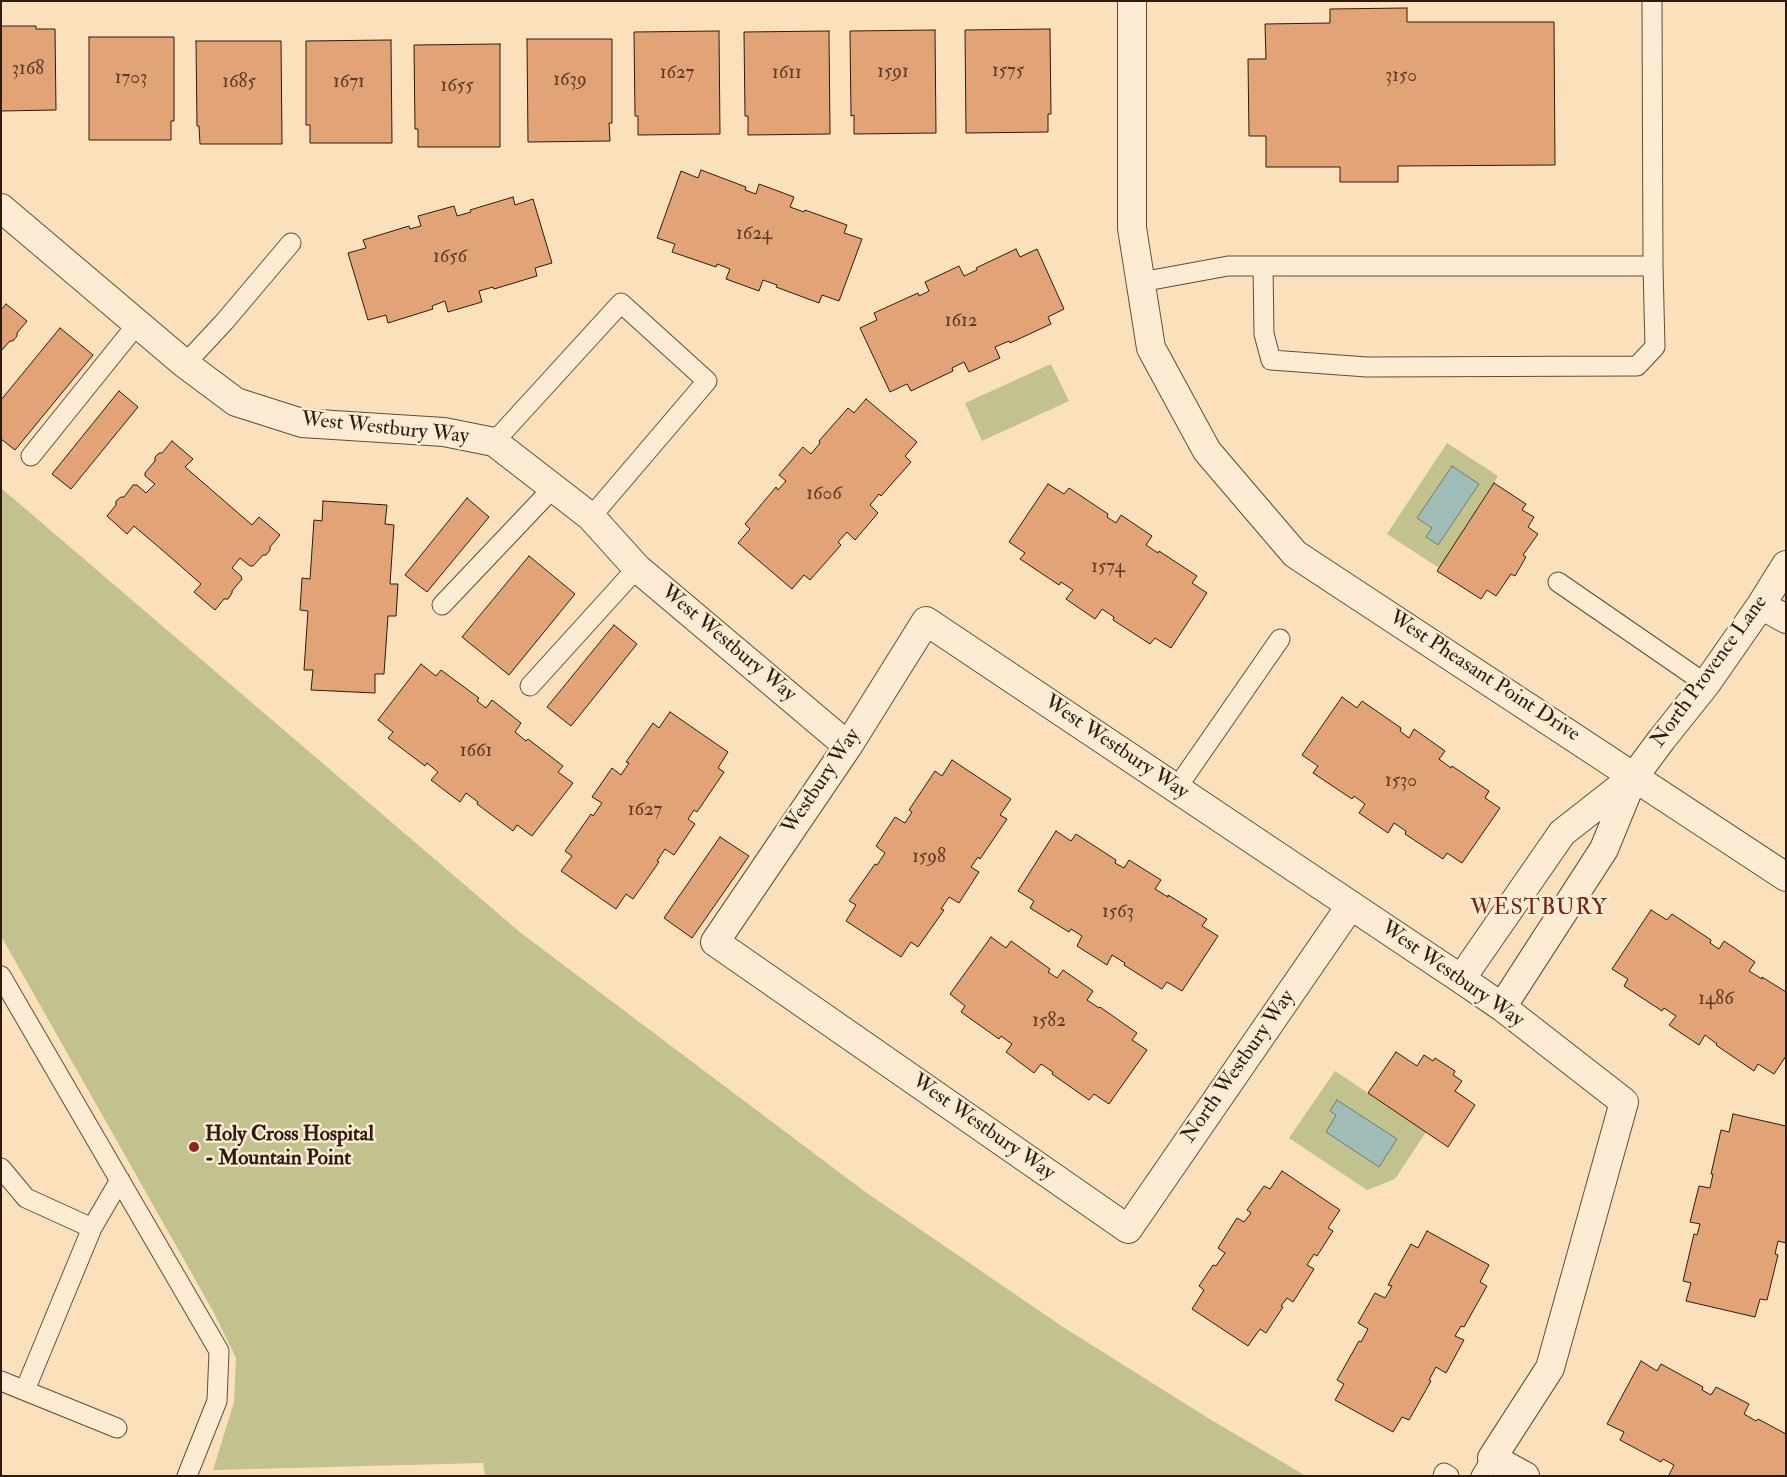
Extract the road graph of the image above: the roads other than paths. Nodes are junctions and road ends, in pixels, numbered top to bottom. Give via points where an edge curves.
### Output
1 (1132, 1) edge
2 (1652, 1) edge
3 (1, 208) edge
4 (291, 243) dead end
5 (1262, 266) junction
6 (1653, 266) junction
7 (1141, 282) junction
8 (138, 323) junction
9 (186, 364) junction
10 (494, 442) junction
11 (31, 456) dead end
12 (553, 488) junction
13 (591, 517) junction
14 (1786, 565) edge
15 (637, 568) junction
16 (1558, 582) dead end
17 (442, 605) dead end
18 (1761, 605) junction
19 (1786, 619) edge
20 (926, 621) joint
21 (1280, 639) dead end
22 (1706, 684) junction
23 (530, 686) dead end
24 (848, 746) junction
25 (1634, 778) junction
26 (1176, 789) junction
27 (1786, 877) edge
28 (1351, 905) junction
29 (715, 942) joint
30 (1, 976) edge
31 (1461, 979) junction
32 (1502, 1007) junction
33 (1, 1168) edge
34 (120, 1180) junction
35 (92, 1228) junction
36 (1128, 1229) joint
37 (1, 1380) edge
38 (25, 1390) junction
39 (117, 1428) dead end
40 (1487, 1467) edge
41 (186, 1476) edge
42 (1443, 1476) edge
43 (1450, 1476) edge
44 (1525, 1476) edge

1 - 7 street, West Pheasant Point Drive via 1132,228
2 - 6 lane
3 - 8 street, West Westbury Way
4 - 9 lane
5 - 6 lane
5 - 6 lane via 1264,334 1271,360 1367,367 1638,366 1654,347
5 - 7 lane via 1228,266
7 - 25 street, West Pheasant Point Drive via 1151,348 1206,451 1295,554
8 - 9 street, West Westbury Way
8 - 11 lane
9 - 10 street, West Westbury Way via 236,402 302,423 444,432
10 - 12 street, West Westbury Way
10 - 13 lane via 621,303 706,381
12 - 13 street, West Westbury Way
12 - 17 lane
13 - 15 street, West Westbury Way
14 - 18 street, North Provence Lane
15 - 23 lane
15 - 24 street, West Westbury Way
16 - 22 lane
18 - 19 street
18 - 22 street, North Provence Lane
20 - 24 street, Westbury Way
20 - 26 street, West Westbury Way
21 - 26 lane
22 - 25 street, North Provence Lane
24 - 29 street, Westbury Way
25 - 27 street, West Pheasant Point Drive
25 - 31 street via 1562,833
25 - 32 street via 1604,849
26 - 28 street, West Westbury Way
28 - 31 street, West Westbury Way
28 - 36 street, North Westbury Way
29 - 36 street, West Westbury Way
30 - 34 lane
31 - 32 street, West Westbury Way
32 - 40 street, West Westbury Way via 1624,1102 1550,1368
33 - 35 lane via 26,1198
34 - 35 lane
34 - 41 lane via 219,1352 217,1401
35 - 38 lane
37 - 38 lane
38 - 39 lane
40 - 44 street, West Westbury Way
42 - 43 lane via 1444,1473

